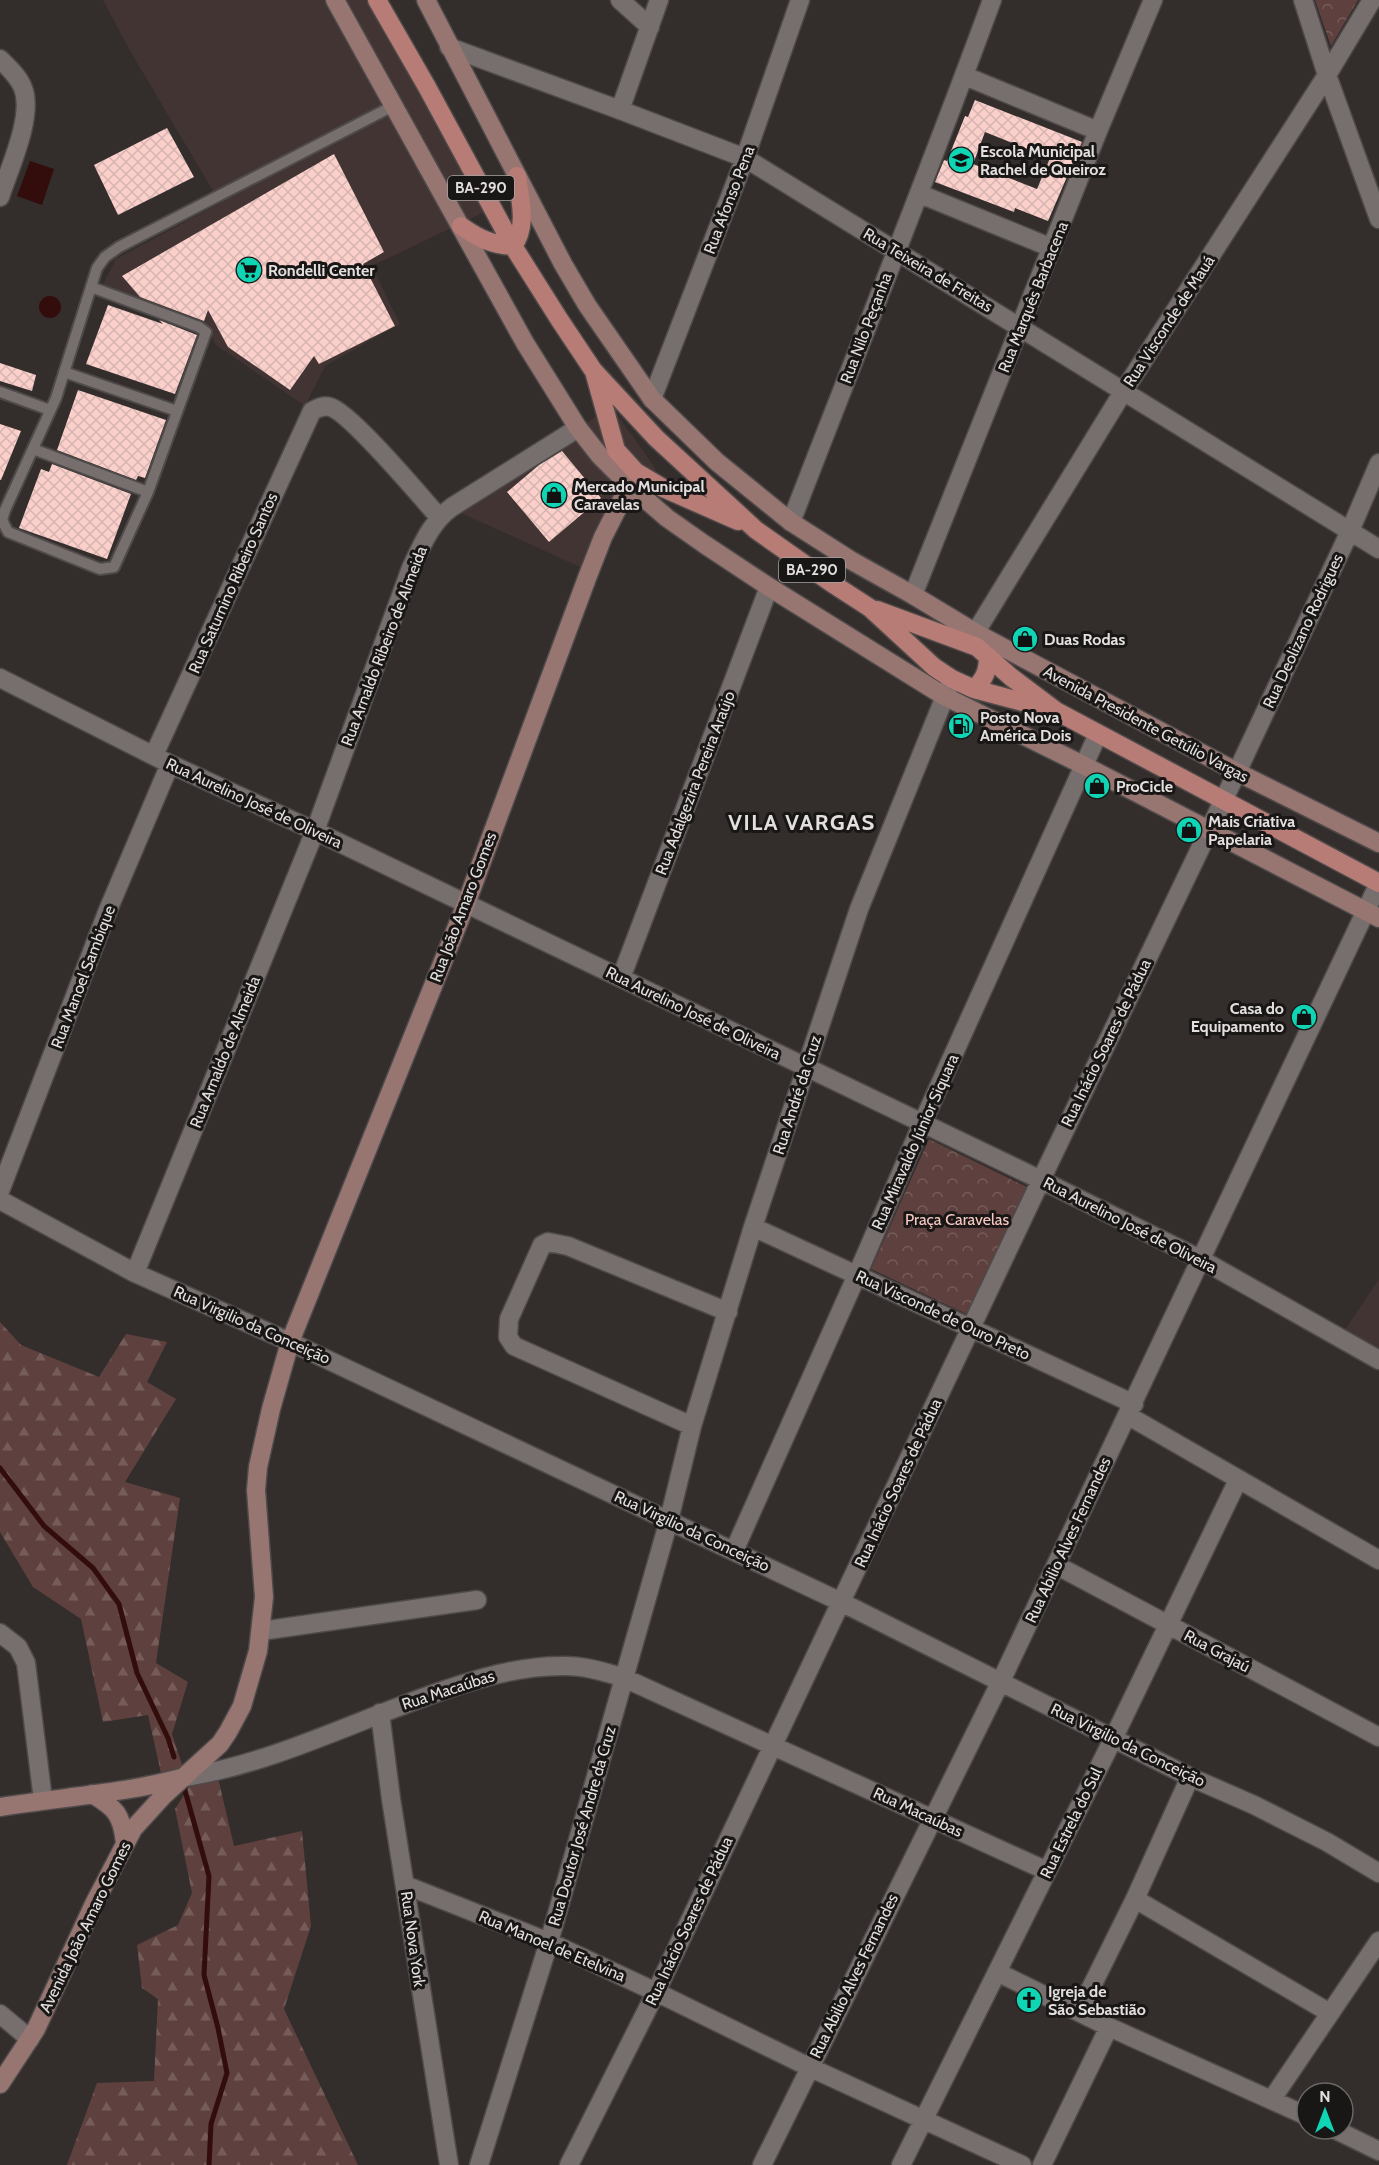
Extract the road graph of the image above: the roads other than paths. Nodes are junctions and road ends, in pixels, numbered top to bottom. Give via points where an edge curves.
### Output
1 (335, 0) edge
2 (377, 0) edge
3 (426, 0) edge
4 (620, 0) edge
5 (659, 0) edge
6 (800, 0) edge
7 (992, 0) edge
8 (1154, 0) edge
9 (1303, 0) edge
10 (1372, 0) edge
11 (650, 27) junction
12 (449, 47) junction
13 (0, 59) edge
14 (1327, 75) junction
15 (964, 76) junction
16 (393, 106) junction
17 (620, 110) junction
18 (1098, 131) junction
19 (746, 158) junction
20 (517, 176) junction
21 (920, 194) junction
22 (0, 197) edge
23 (1379, 219) edge
24 (461, 226) junction
25 (513, 246) junction
26 (1052, 248) junction
27 (895, 251) junction
28 (92, 287) junction
29 (1021, 327) junction
30 (593, 370) junction
31 (64, 372) junction
32 (1123, 392) junction
33 (0, 393) edge
34 (652, 399) junction
35 (50, 410) junction
36 (177, 411) junction
37 (642, 423) junction
38 (578, 428) junction
39 (33, 449) junction
40 (616, 450) junction
41 (1379, 463) edge
42 (683, 464) junction
43 (632, 479) junction
44 (663, 488) junction
45 (148, 492) junction
46 (439, 517) junction
47 (791, 522) junction
48 (756, 530) junction
49 (1350, 531) junction
50 (1379, 549) edge
51 (769, 587) junction
52 (913, 595) junction
53 (870, 608) junction
54 (948, 636) junction
55 (973, 638) junction
56 (988, 656) junction
57 (929, 663) junction
58 (0, 678) edge
59 (952, 679) junction
60 (975, 689) junction
61 (944, 696) junction
62 (1056, 711) junction
63 (1098, 734) junction
64 (162, 760) junction
65 (1083, 765) junction
66 (1237, 772) junction
67 (1224, 798) junction
68 (1208, 830) junction
69 (315, 831) junction
70 (1379, 843) edge
71 (1379, 883) edge
72 (466, 904) junction
73 (1372, 914) edge
74 (621, 978) junction
75 (806, 1067) junction
76 (922, 1124) junction
77 (1041, 1180) junction
78 (0, 1191) edge
79 (0, 1200) edge
80 (753, 1227) junction
81 (1202, 1260) junction
82 (135, 1273) junction
83 (857, 1275) junction
84 (728, 1312) junction
85 (972, 1328) junction
86 (290, 1342) junction
87 (1379, 1360) edge
88 (1130, 1409) junction
89 (692, 1426) junction
90 (1238, 1480) junction
91 (669, 1520) junction
92 (734, 1551) junction
93 (1379, 1560) edge
94 (1056, 1565) junction
95 (477, 1600) dead end
96 (841, 1602) junction
97 (1168, 1626) junction
98 (261, 1631) junction
99 (0, 1633) edge
100 (624, 1678) junction
101 (1001, 1681) junction
102 (380, 1713) junction
103 (1379, 1737) edge
104 (1113, 1739) junction
105 (772, 1746) junction
106 (186, 1777) junction
107 (1191, 1777) junction
108 (92, 1794) junction
109 (43, 1800) junction
110 (0, 1807) edge
111 (933, 1819) junction
112 (126, 1843) junction
113 (1047, 1871) junction
114 (1379, 1873) edge
115 (405, 1885) junction
116 (1135, 1899) junction
117 (1379, 1941) edge
118 (549, 1942) junction
119 (997, 1972) junction
120 (656, 1992) junction
121 (1079, 2012) junction
122 (1330, 2013) junction
123 (0, 2014) edge
124 (1109, 2027) junction
125 (30, 2040) junction
126 (809, 2067) junction
127 (0, 2084) edge
128 (1272, 2100) junction
129 (1295, 2111) edge
130 (923, 2120) junction
131 (1355, 2139) edge
132 (1379, 2151) edge
133 (449, 2165) edge
134 (479, 2165) edge
135 (569, 2165) edge
136 (762, 2165) edge
137 (901, 2165) edge
138 (1022, 2165) edge
139 (1042, 2165) edge

1 - 16 street, Avenida Presidente Getúlio Vargas
2 - 25 main road, Avenida Presidente Getúlio Vargas / BA-290
3 - 12 street, Avenida Presidente Getúlio Vargas
4 - 11 street
5 - 11 street
6 - 19 street, Rua Afonso Pena
7 - 15 street, Rua Nilo Peçanha
8 - 18 street, Rua Marquês Barbacena
9 - 14 street
10 - 14 street, Rua Visconde de Mauá
11 - 17 street
12 - 17 street, Rua Teixeira de Freitas
12 - 20 street, Avenida Presidente Getúlio Vargas
13 - 22 street via 23,87 27,114
14 - 23 street
14 - 32 street, Rua Visconde de Mauá
15 - 18 street
15 - 21 street, Rua Nilo Peçanha
16 - 24 street, Avenida Presidente Getúlio Vargas
16 - 28 lane via 119,247 100,262
17 - 19 street, Rua Teixeira de Freitas
18 - 26 street, Rua Marquês Barbacena
19 - 27 street, Rua Teixeira de Freitas
19 - 34 street, Rua Afonso Pena
20 - 25 main road via 522,227
20 - 34 street, Avenida Presidente Getúlio Vargas via 587,305
21 - 26 street
21 - 27 street, Rua Nilo Peçanha
24 - 25 main road via 499,246
24 - 38 street, Avenida Presidente Getúlio Vargas via 525,343
25 - 30 main road, Avenida Presidente Getúlio Vargas / BA-290
26 - 29 street, Rua Marquês Barbacena
27 - 29 street, Rua Teixeira de Freitas
27 - 47 street, Rua Nilo Peçanha
28 - 31 lane
28 - 36 lane via 206,332
29 - 32 street, Rua Teixeira de Freitas
29 - 52 street, Rua Marquês Barbacena
30 - 37 main road, Avenida Presidente Getúlio Vargas / BA-290
30 - 40 main road, Avenida Presidente Getúlio Vargas
31 - 35 lane
31 - 36 lane
32 - 49 street, Rua Teixeira de Freitas
32 - 55 street, Rua Visconde de Mauá
33 - 35 lane
34 - 47 street, Avenida Presidente Getúlio Vargas via 717,462
35 - 39 lane
36 - 45 lane
37 - 40 main road via 620,436
37 - 42 main road, Avenida Presidente Getúlio Vargas / BA-290
38 - 43 street, Avenida Presidente Getúlio Vargas via 600,456
38 - 46 street, Rua Arnaldo Ribeiro de Almeida
39 - 45 lane
39 - 45 lane via 5,510 2,520 8,532 100,568 114,567
40 - 43 main road, Avenida Presidente Getúlio Vargas
41 - 49 street, Rua Deolizano Rodrigues
42 - 44 main road via 675,480
42 - 48 main road, Avenida Presidente Getúlio Vargas / BA-290
43 - 44 main road, Avenida Presidente Getúlio Vargas
43 - 51 street, Avenida Presidente Getúlio Vargas via 695,538
43 - 72 street, Rua João Amaro Gomes via 587,578
44 - 48 main road, Avenida Presidente Getúlio Vargas
46 - 64 street, Rua Saturnino Ribeiro Santos via 339,411 330,407 312,411
46 - 69 street, Rua Arnaldo Ribeiro de Almeida via 411,568
47 - 52 street, Avenida Presidente Getúlio Vargas
48 - 53 main road, Avenida Presidente Getúlio Vargas / BA-290
49 - 50 street, Rua Teixeira de Freitas
49 - 66 street, Rua Deolizano Rodrigues
51 - 61 street, Avenida Presidente Getúlio Vargas
51 - 74 street, Rua Adalgezira Pereira Araújo
52 - 55 street, Avenida Presidente Getúlio Vargas
53 - 54 main road, Avenida Presidente Getúlio Vargas / BA-290
53 - 57 main road, Avenida Presidente Getúlio Vargas / BA-290
54 - 55 main road, Avenida Presidente Getúlio Vargas / BA-290
54 - 57 main road via 935,644
55 - 56 main road, Avenida Presidente Getúlio Vargas / BA-290
55 - 66 street, Avenida Presidente Getúlio Vargas
56 - 60 main road via 986,674
56 - 62 main road, Avenida Presidente Getúlio Vargas / BA-290
57 - 59 main road, Avenida Presidente Getúlio Vargas / BA-290
58 - 64 street, Rua Aurelino José de Oliveira
59 - 60 main road, Avenida Presidente Getúlio Vargas / BA-290
59 - 61 street, Rua André da Cruz
60 - 62 main road, Avenida Presidente Getúlio Vargas / BA-290
61 - 65 street, Avenida Presidente Getúlio Vargas
61 - 75 street, Rua André da Cruz via 859,909
62 - 63 main road, Avenida Presidente Getúlio Vargas / BA-290
63 - 65 street, Rua Miravaldo Júnior Siquara
63 - 67 main road, Avenida Presidente Getúlio Vargas / BA-290
64 - 69 street, Rua Aurelino José de Oliveira
64 - 78 street, Rua Manoel Sambique
65 - 68 street, Avenida Presidente Getúlio Vargas
65 - 76 street, Rua Miravaldo Júnior Siquara
66 - 67 street, Rua Deolizano Rodrigues
66 - 70 street, Avenida Presidente Getúlio Vargas
67 - 68 street, Rua Inácio Soares de Pádua
67 - 71 main road, Avenida Presidente Getúlio Vargas / BA-290
68 - 73 street, Avenida Presidente Getúlio Vargas
68 - 77 street, Rua Inácio Soares de Pádua
69 - 72 street, Rua Aurelino José de Oliveira
69 - 82 street, Rua Arnaldo de Almeida
71 - 73 street, Rua Abilio Alves Fernandes
72 - 74 street, Rua Aurelino José de Oliveira
72 - 86 street, Rua João Amaro Gomes
73 - 81 street, Rua Abilio Alves Fernandes
74 - 75 street, Rua Aurelino José de Oliveira
75 - 76 street, Rua Aurelino José de Oliveira
75 - 80 street, Rua André da Cruz
76 - 77 street, Rua Aurelino José de Oliveira
76 - 83 street, Rua Miravaldo Júnior Siquara
77 - 81 street, Rua Aurelino José de Oliveira
77 - 85 street, Rua Inácio Soares de Pádua
79 - 82 street, Rua Virgilio da Conceição
80 - 83 street, Rua Visconde de Ouro Preto
80 - 84 street, Rua André da Cruz
81 - 87 street, Rua Aurelino José de Oliveira
81 - 88 street, Rua Abilio Alves Fernandes
82 - 86 street, Rua Virgilio da Conceição
83 - 85 street, Rua Visconde de Ouro Preto
83 - 92 street, Rua Miravaldo Júnior Siquara
84 - 89 street, Rua André da Cruz
84 - 89 street via 568,1246 548,1242 543,1245 509,1318 508,1337 514,1346
85 - 88 street, Rua Visconde de Ouro Preto
85 - 96 street, Rua Inácio Soares de Pádua
86 - 91 street, Rua Virgilio da Conceição
86 - 98 street, Avenida João Amaro Gomes via 258,1467 256,1490 264,1598
88 - 90 street, Rua Visconde de Ouro Preto
88 - 94 street, Rua Abilio Alves Fernandes
89 - 91 street, Rua André da Cruz
90 - 93 street, Rua Visconde de Ouro Preto
90 - 97 street, Rua Estrela do Sul
91 - 92 street, Rua Virgilio da Conceição
91 - 100 street, Rua Doutor José Andre da Cruz
92 - 96 street, Rua Virgilio da Conceição
94 - 97 street, Rua Grajaú
94 - 101 street, Rua Abilio Alves Fernandes
95 - 98 street
96 - 101 street, Rua Virgilio da Conceição
96 - 105 street, Rua Inácio Soares de Pádua
97 - 103 street, Rua Grajaú
97 - 104 street, Rua Estrela do Sul
98 - 106 street, Avenida João Amaro Gomes via 242,1706 228,1732
99 - 109 street via 18,1647 26,1663
100 - 102 street, Rua Macaúbas via 567,1666 534,1668 485,1676
100 - 105 street, Rua Macaúbas
100 - 118 street, Rua Doutor José Andre da Cruz
101 - 104 street, Rua Virgilio da Conceição
101 - 111 street, Rua Abilio Alves Fernandes
102 - 106 street, Rua Macaúbas via 286,1750
102 - 115 street, Rua Nova York
104 - 107 street, Rua Virgilio da Conceição
104 - 113 street, Rua Estrela do Sul
105 - 111 street, Rua Macaúbas
105 - 120 street, Rua Inácio Soares de Pádua
106 - 108 street, Rua Macaúbas
106 - 112 street, Avenida João Amaro Gomes via 149,1810
107 - 114 street, Rua Virgilio da Conceição via 1317,1836
107 - 116 street
108 - 109 street, Rua Macaúbas
108 - 112 street via 118,1814
109 - 110 street, Rua Macaúbas
111 - 113 street, Rua Macaúbas
111 - 126 street, Rua Abilio Alves Fernandes
112 - 125 street, Avenida João Amaro Gomes
113 - 119 street, Rua Estrela do Sul
115 - 118 street, Rua Manoel de Etelvina
115 - 133 street, Rua Nova York
116 - 121 street
116 - 122 street
117 - 122 street
118 - 120 street, Rua Manoel de Etelvina
118 - 134 street, Rua Doutor José Andre da Cruz
119 - 121 street
119 - 130 street, Rua Estrela do Sul
120 - 126 street, Rua Manoel de Etelvina
120 - 135 street, Rua Inácio Soares de Pádua
121 - 124 street
122 - 128 street
123 - 125 street
124 - 128 street
124 - 139 street
125 - 127 street, Avenida João Amaro Gomes
126 - 130 street, Rua Manoel de Etelvina
126 - 136 street, Rua Abilio Alves Fernandes
128 - 129 street
130 - 137 street, Rua Estrela do Sul
130 - 138 street, Rua Manoel de Etelvina
131 - 132 street

